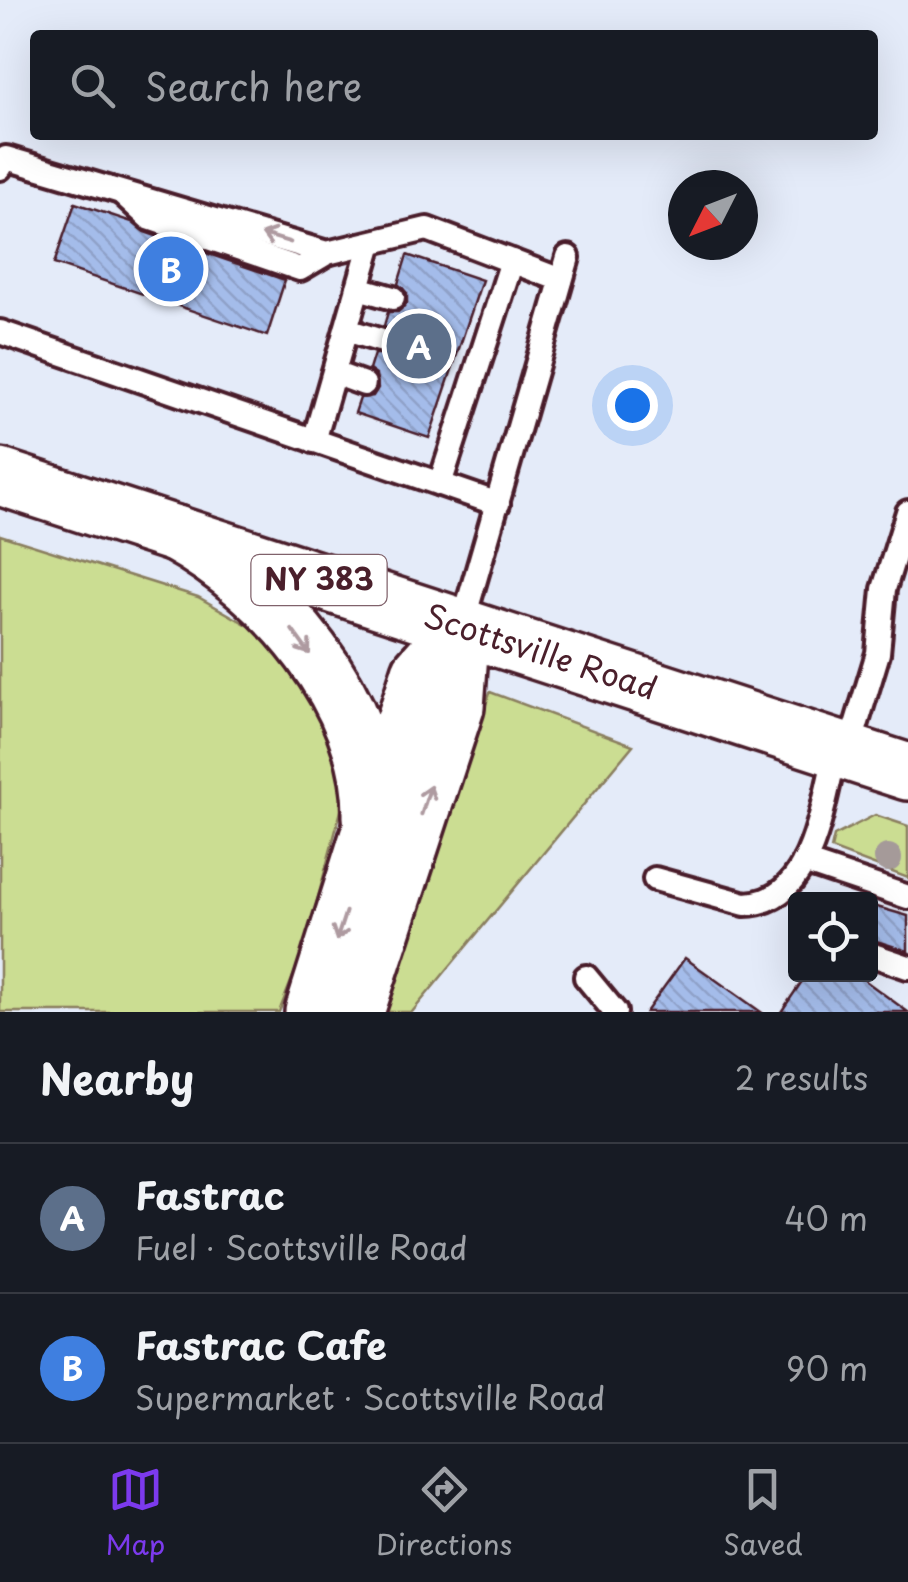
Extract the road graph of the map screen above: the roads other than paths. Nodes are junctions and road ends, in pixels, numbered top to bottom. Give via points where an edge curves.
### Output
1 (3, 163) edge
2 (370, 246) junction
3 (568, 257) dead end
4 (512, 262) junction
5 (562, 280) junction
6 (358, 288) junction
7 (393, 298) dead end
8 (346, 330) junction
9 (1, 333) edge
10 (379, 340) dead end
11 (334, 373) junction
12 (364, 384) dead end
13 (439, 409) dead end
14 (462, 417) junction
15 (314, 440) junction
16 (0, 477) edge
17 (440, 484) junction
18 (498, 504) junction
19 (908, 512) edge
20 (176, 534) junction
21 (462, 626) junction
22 (843, 750) junction
23 (908, 772) edge
24 (370, 840) junction
25 (804, 862) junction
26 (655, 878) dead end
27 (791, 892) edge
28 (788, 896) edge
29 (908, 897) edge
30 (586, 978) dead end
31 (313, 1012) edge
32 (356, 1012) edge
33 (615, 1012) edge

2 -> 1 lane via 327,253 300,269 149,218 120,191
2 - 4 lane via 427,229
2 - 6 lane
3 - 5 lane
4 - 5 lane
4 - 14 lane via 465,368
5 - 18 lane
6 - 7 lane
6 - 8 lane
8 - 10 lane
8 - 11 lane
9 - 15 lane
11 - 12 lane
11 - 15 lane
13 - 14 lane
14 - 17 lane
15 - 17 lane
16 - 20 main road, Scottsville Road / NY 383
17 - 18 lane
18 - 21 lane
19 - 22 lane via 884,590 878,652
20 - 21 main road, Scottsville Road / NY 383
20 -> 24 main road via 262,596 326,678 364,765
21 - 22 main road, Scottsville Road / NY 383
21 - 24 main road via 420,672
32 -> 21 main road via 456,707
22 - 23 main road, Scottsville Road / NY 383
22 - 25 lane
24 -> 31 main road
25 - 27 lane
25 - 29 lane
26 - 28 lane via 745,904
30 - 33 lane

